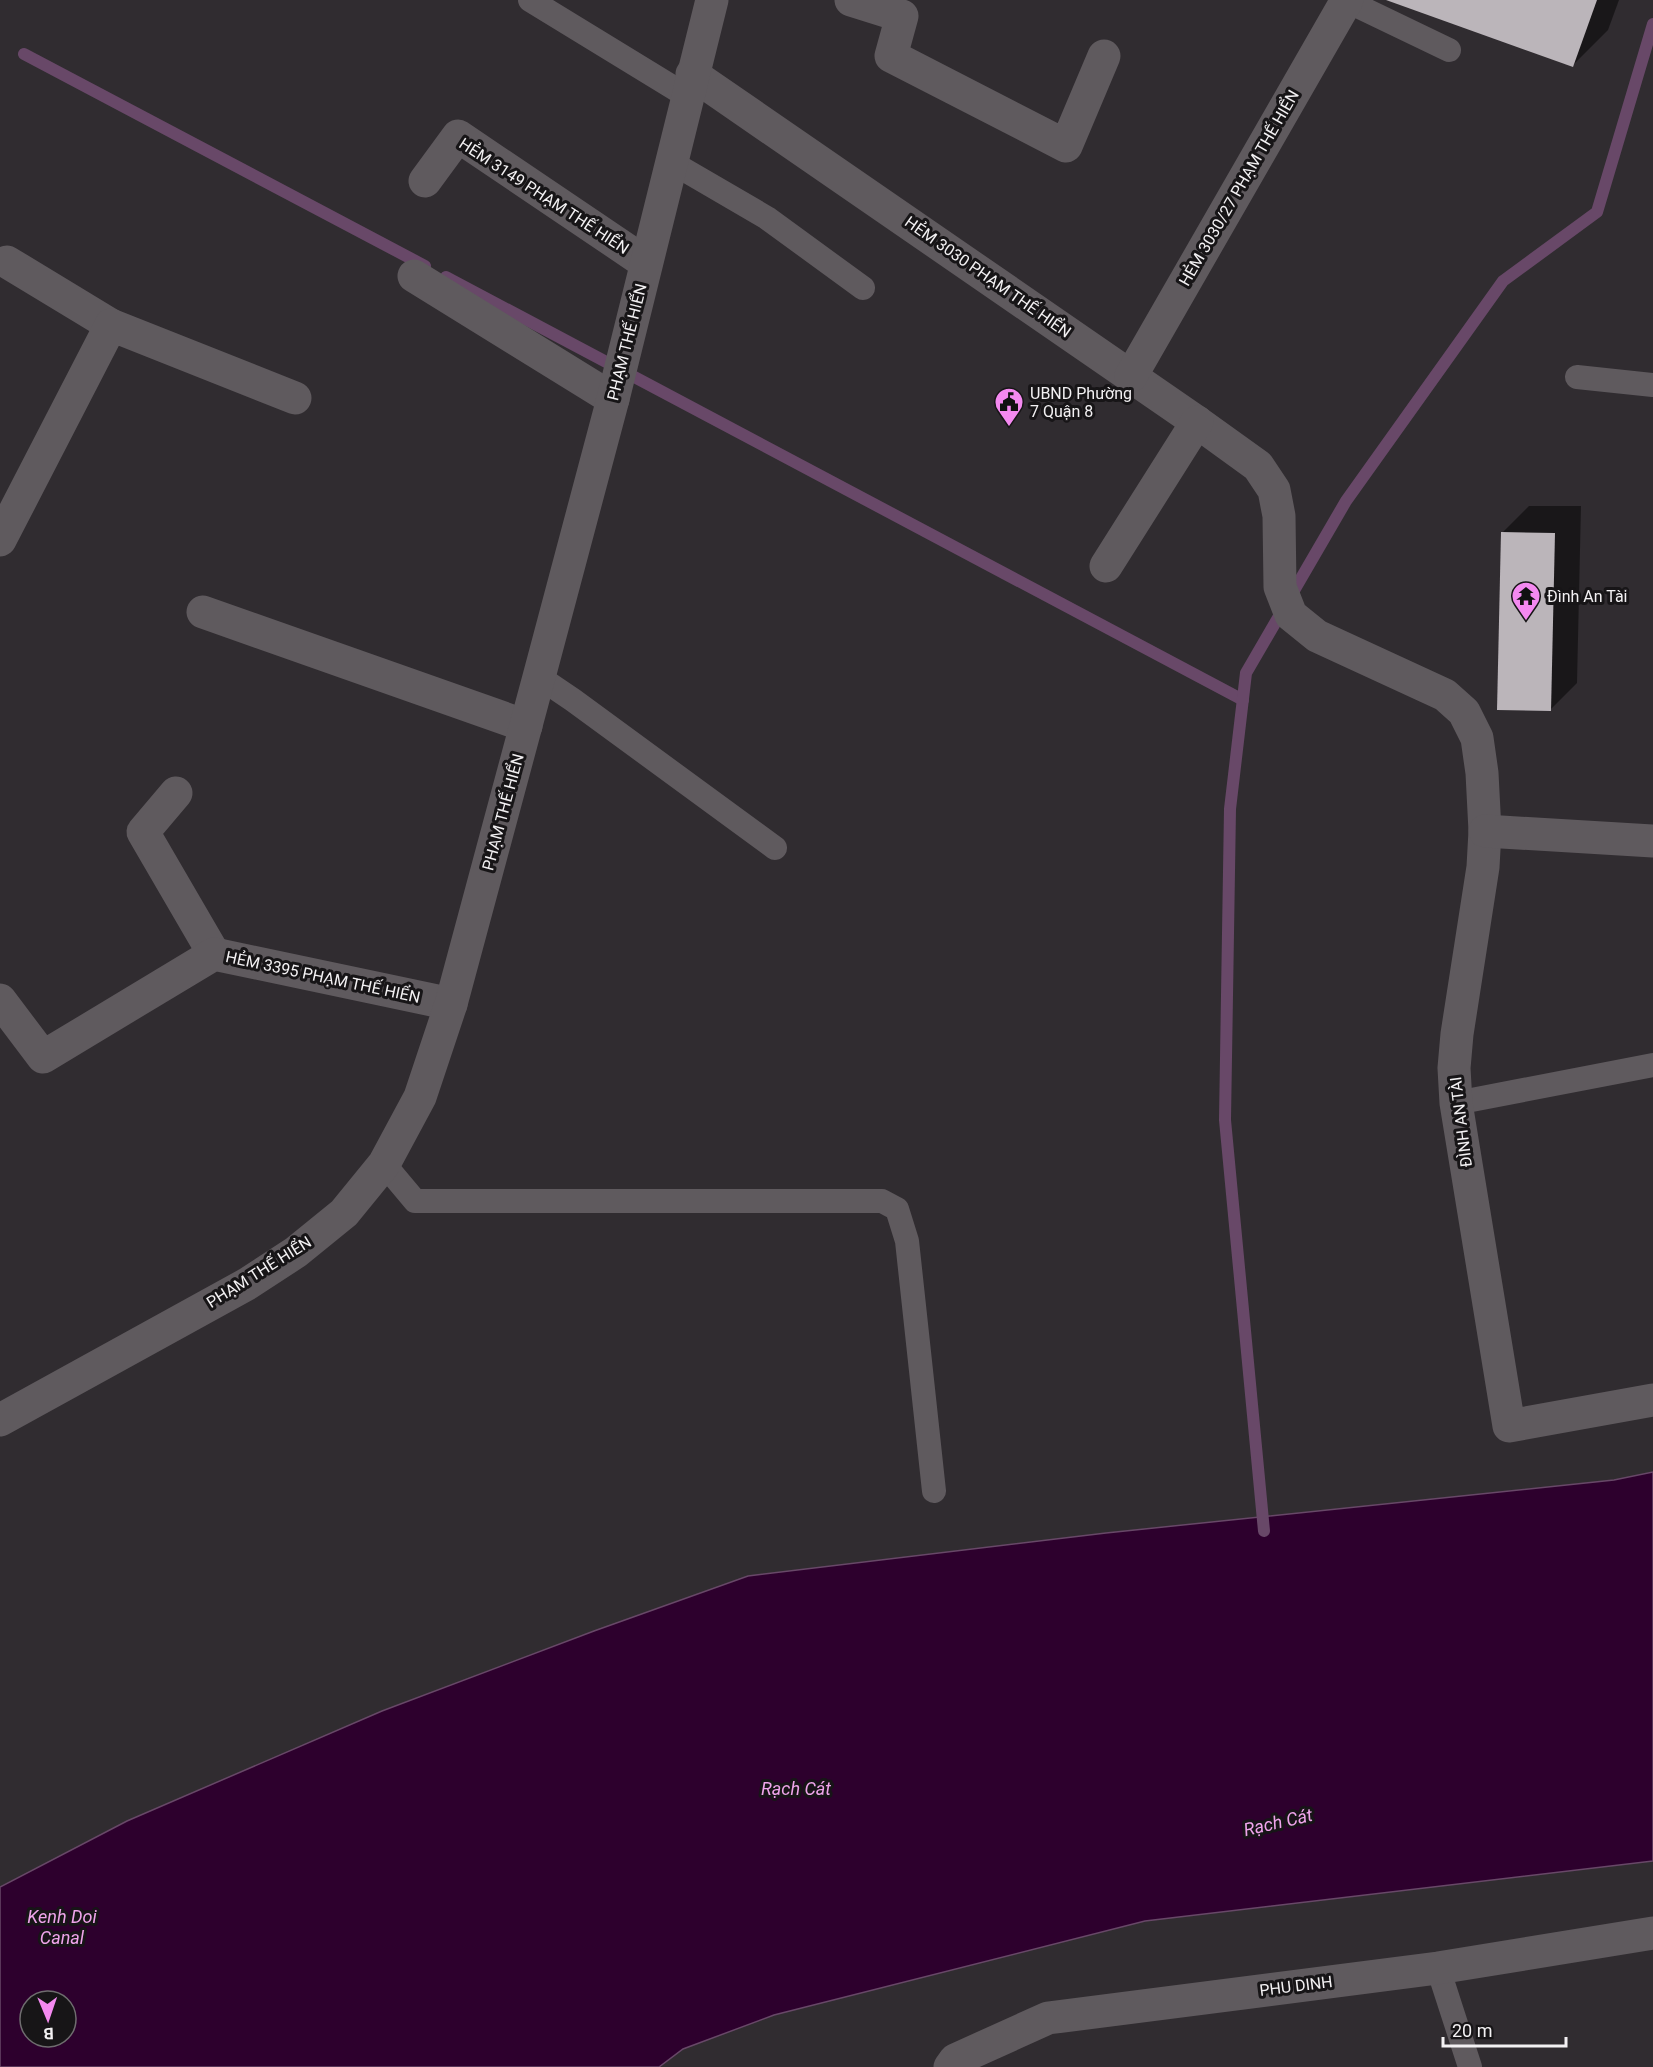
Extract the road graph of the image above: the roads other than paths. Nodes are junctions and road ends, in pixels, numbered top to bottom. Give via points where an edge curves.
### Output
1 (530, 0) edge
2 (712, 0) edge
3 (851, 0) edge
4 (1347, 0) edge
5 (1449, 50) dead end
6 (1104, 56) dead end
7 (690, 85) junction
8 (671, 162) junction
9 (425, 181) dead end
10 (8, 262) dead end
11 (646, 263) junction
12 (414, 276) dead end
13 (862, 288) dead end
14 (111, 325) junction
15 (1131, 376) junction
16 (1577, 377) dead end
17 (1653, 385) edge
18 (614, 395) junction
19 (295, 398) dead end
20 (1197, 422) junction
21 (1274, 490) joint
22 (0, 540) edge
23 (1106, 566) dead end
24 (203, 612) dead end
25 (539, 677) junction
26 (526, 726) junction
27 (177, 794) dead end
28 (1485, 831) junction
29 (1653, 841) edge
30 (776, 848) dead end
31 (214, 954) junction
32 (0, 1000) edge
33 (451, 1004) junction
34 (1653, 1065) edge
35 (1456, 1103) junction
36 (384, 1164) junction
37 (1653, 1400) edge
38 (0, 1420) edge
39 (934, 1491) dead end
40 (1653, 1933) edge
41 (1438, 1968) junction
42 (950, 2067) edge
43 (1470, 2067) edge

1 - 7 lane
2 - 7 street, PHẠM THẾ HIỂN
3 - 6 street via 902,16 891,56 1066,146
4 - 5 lane
4 - 15 street, HẺM 3030/27 PHẠM THẾ HIỂN
7 - 8 street, PHẠM THẾ HIỂN
7 - 15 street, HẺM 3030 PHẠM THẾ HIỂN
8 - 11 street, PHẠM THẾ HIỂN
8 - 13 lane via 767,218
9 - 11 street, HẺM 3149 PHẠM THẾ HIỂN via 458,136
10 - 14 street
11 - 18 street, PHẠM THẾ HIỂN
12 - 18 street
14 - 19 street
14 - 22 street
15 - 20 street, HẺM 3030 PHẠM THẾ HIỂN
16 - 17 lane
18 - 25 street, PHẠM THẾ HIỂN
20 - 21 street, HẺM 3030 PHẠM THẾ HIỂN via 1258,466
20 - 23 street
21 - 28 street, ĐÌNH AN TÀI via 1279,516 1280,587 1291,615 1317,636 1445,695 1464,712 1477,738
24 - 26 street
25 - 26 street, PHẠM THẾ HIỂN
25 - 30 lane
26 - 33 street, PHẠM THẾ HIỂN
27 - 31 street via 143,832
28 - 29 street
28 - 35 street, ĐÌNH AN TÀI via 1457,1034
31 - 32 street, HẺM 3395 PHẠM THẾ HIỂN via 43,1057
31 - 33 street, HẺM 3395 PHẠM THẾ HIỂN
33 - 36 street, PHẠM THẾ HIỂN via 420,1097
34 - 35 lane
35 - 37 street, ĐÌNH AN TÀI via 1509,1426
36 - 38 street, PHẠM THẾ HIỂN via 344,1213 296,1252 247,1284
36 - 39 lane via 415,1201 882,1201 897,1209 907,1241
40 - 41 street, PHU DINH
41 - 42 street, PHU DINH via 1048,2018 955,2060
41 - 43 lane

